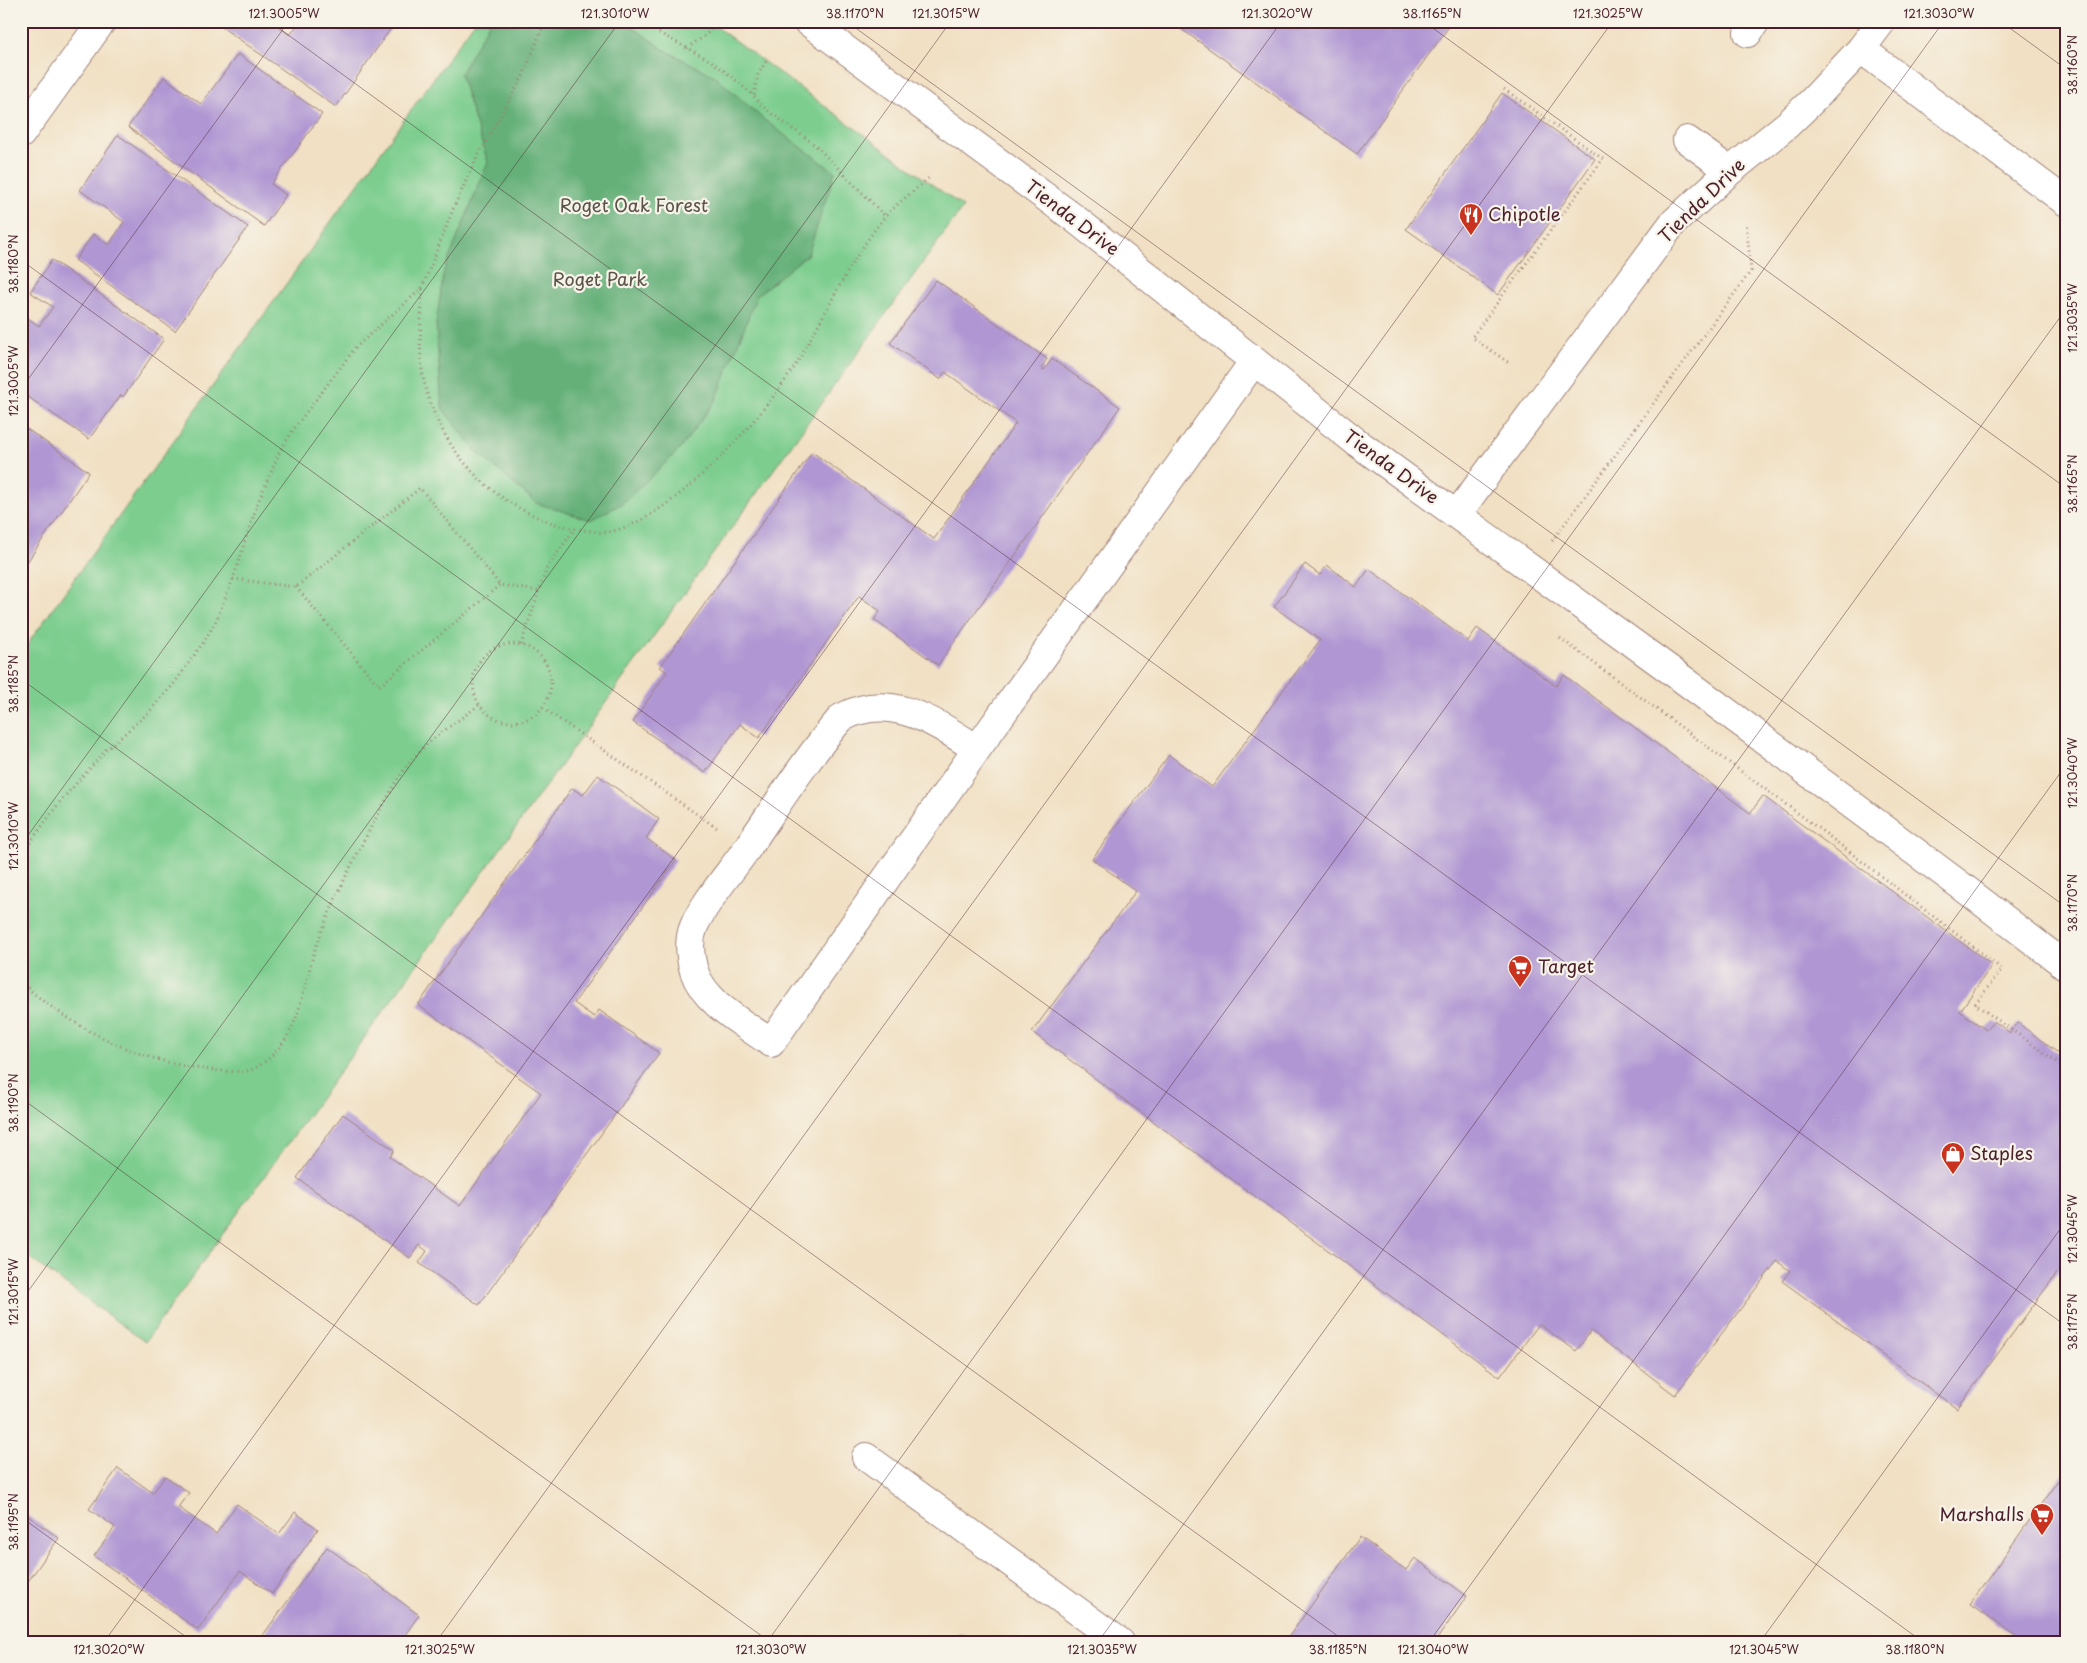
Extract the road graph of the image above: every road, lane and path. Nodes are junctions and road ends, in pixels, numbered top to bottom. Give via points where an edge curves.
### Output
1 (102, 21) edge
2 (545, 21) edge
3 (637, 21) edge
4 (807, 21) edge
5 (1882, 21) edge
6 (718, 22) edge
7 (688, 48) junction
8 (1861, 49) junction
9 (768, 58) dead end
10 (1504, 89) dead end
11 (754, 96) junction
12 (21, 134) edge
13 (1687, 140) dead end
14 (1730, 171) junction
15 (930, 177) dead end
16 (2066, 202) edge
17 (886, 217) junction
18 (1746, 222) dead end
19 (422, 288) junction
20 (1254, 361) junction
21 (1509, 363) dead end
22 (1457, 514) junction
23 (574, 530) junction
24 (1549, 545) dead end
25 (233, 579) junction
26 (500, 585) junction
27 (296, 587) junction
28 (538, 591) junction
29 (1557, 635) dead end
30 (521, 645) junction
31 (479, 705) junction
32 (543, 708) junction
33 (976, 750) junction
34 (747, 849) junction
35 (21, 855) edge
36 (2066, 966) edge
37 (21, 980) edge
38 (2066, 1068) edge
39 (866, 1457) dead end
40 (1120, 1642) edge

1 - 12 street
2 - 19 path via 523,76 476,159
3 - 7 path
4 - 20 street, Tienda Drive via 1074,218
5 - 8 street, Tienda Drive
6 - 7 path
7 - 11 path via 711,61
8 - 14 street, Tienda Drive via 1788,124
8 - 16 street
9 - 11 path via 758,75
10 - 21 path via 1603,159 1472,337
11 - 17 path via 763,107 815,145
13 - 14 street
14 - 22 street, Tienda Drive via 1673,223
15 - 17 path
17 - 23 path via 836,289 795,365 760,412 693,484 631,526 607,533
18 - 24 path via 1750,271
19 - 23 path via 421,360 425,391 438,424 457,454 500,496 520,510
19 - 25 path via 356,347 295,427 280,451 258,502
20 - 22 street, Tienda Drive via 1355,441
20 - 33 street
22 - 36 street
23 - 28 path via 547,567
25 - 27 path
25 - 35 path via 211,630 173,685 148,713 106,750 65,796
26 - 27 path via 420,488
26 - 27 path via 379,686
26 - 28 path
28 - 30 path
29 - 38 path via 2002,969 1975,1004
30 - 31 path via 501,646 490,650 481,659 473,681
30 - 32 path via 538,653 551,676 551,690
31 - 32 path via 500,721 513,723 526,720
31 - 37 path via 418,752 404,770 352,862 316,946 288,1033 279,1048 251,1070 202,1069 155,1060 124,1048 83,1028 46,1003
32 - 34 path
33 - 34 street via 940,726 905,711 867,707 854,711 833,728
33 - 34 street via 771,1043 713,1001 695,973 690,957 693,927
39 - 40 street

